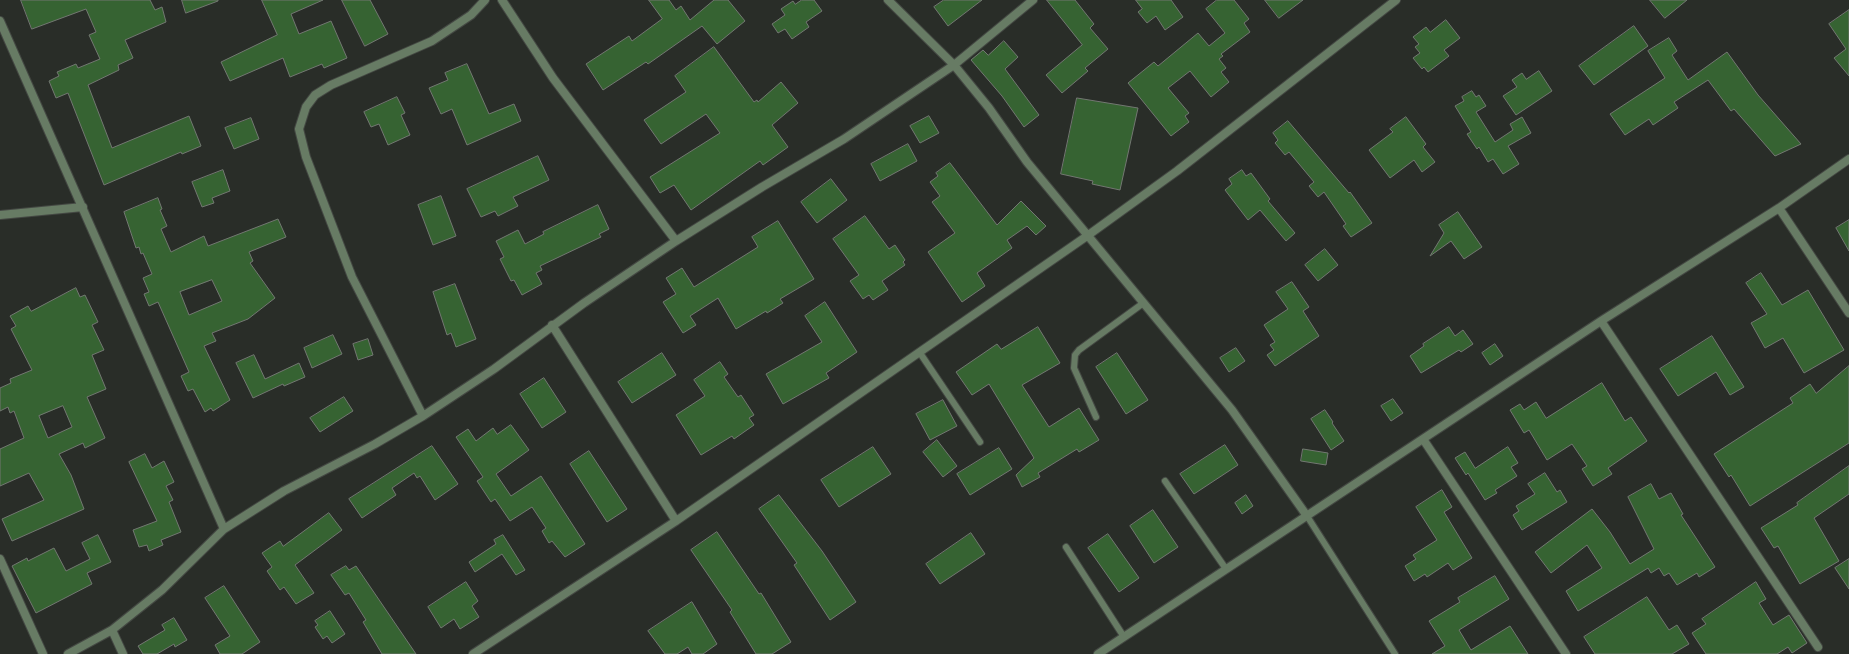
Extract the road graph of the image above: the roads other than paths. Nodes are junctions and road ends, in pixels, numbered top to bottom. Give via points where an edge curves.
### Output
1 (485, 0) edge
2 (502, 0) edge
3 (888, 0) edge
4 (1033, 0) edge
5 (1396, 0) edge
6 (0, 21) edge
7 (954, 65) junction
8 (1849, 159) edge
9 (83, 207) junction
10 (1779, 208) junction
11 (0, 215) edge
12 (1087, 236) junction
13 (676, 241) junction
14 (1142, 304) junction
15 (1849, 313) edge
16 (1601, 321) junction
17 (552, 325) junction
18 (920, 353) junction
19 (423, 416) junction
20 (1096, 417) dead end
21 (1423, 439) junction
22 (980, 442) dead end
23 (1165, 481) dead end
24 (1307, 516) junction
25 (676, 521) junction
26 (224, 529) junction
27 (1066, 548) dead end
28 (0, 559) edge
29 (1226, 568) junction
30 (112, 630) junction
31 (1124, 636) junction
32 (1818, 648) dead end
33 (43, 654) edge
34 (68, 654) edge
35 (123, 654) edge
36 (473, 654) edge
37 (1098, 654) edge
38 (1395, 654) edge
39 (1566, 654) edge

1 - 19 street via 471,15 432,41 331,85 315,95 306,107 300,129 306,158 352,277
2 - 13 street via 553,78
3 - 7 street
4 - 7 street
5 - 12 street via 1177,172
6 - 9 street
7 - 12 street
7 - 13 street via 844,139
8 - 10 street
9 - 11 street
9 - 26 street via 127,313
10 - 15 street
10 - 16 street
12 - 14 street
12 - 18 street
13 - 17 street
14 - 20 lane via 1079,350 1075,356 1074,368
14 - 24 street via 1232,410
16 - 21 street
16 - 32 street
17 - 19 street via 494,369
17 - 25 street
18 - 22 lane
18 - 25 street
19 - 26 street via 284,491
21 - 24 street
21 - 39 street
23 - 29 lane
24 - 29 street
24 - 38 lane
25 - 36 street
26 - 30 street via 162,590
27 - 31 lane
28 - 33 street
29 - 31 street
30 - 34 street
30 - 35 street
31 - 37 street

